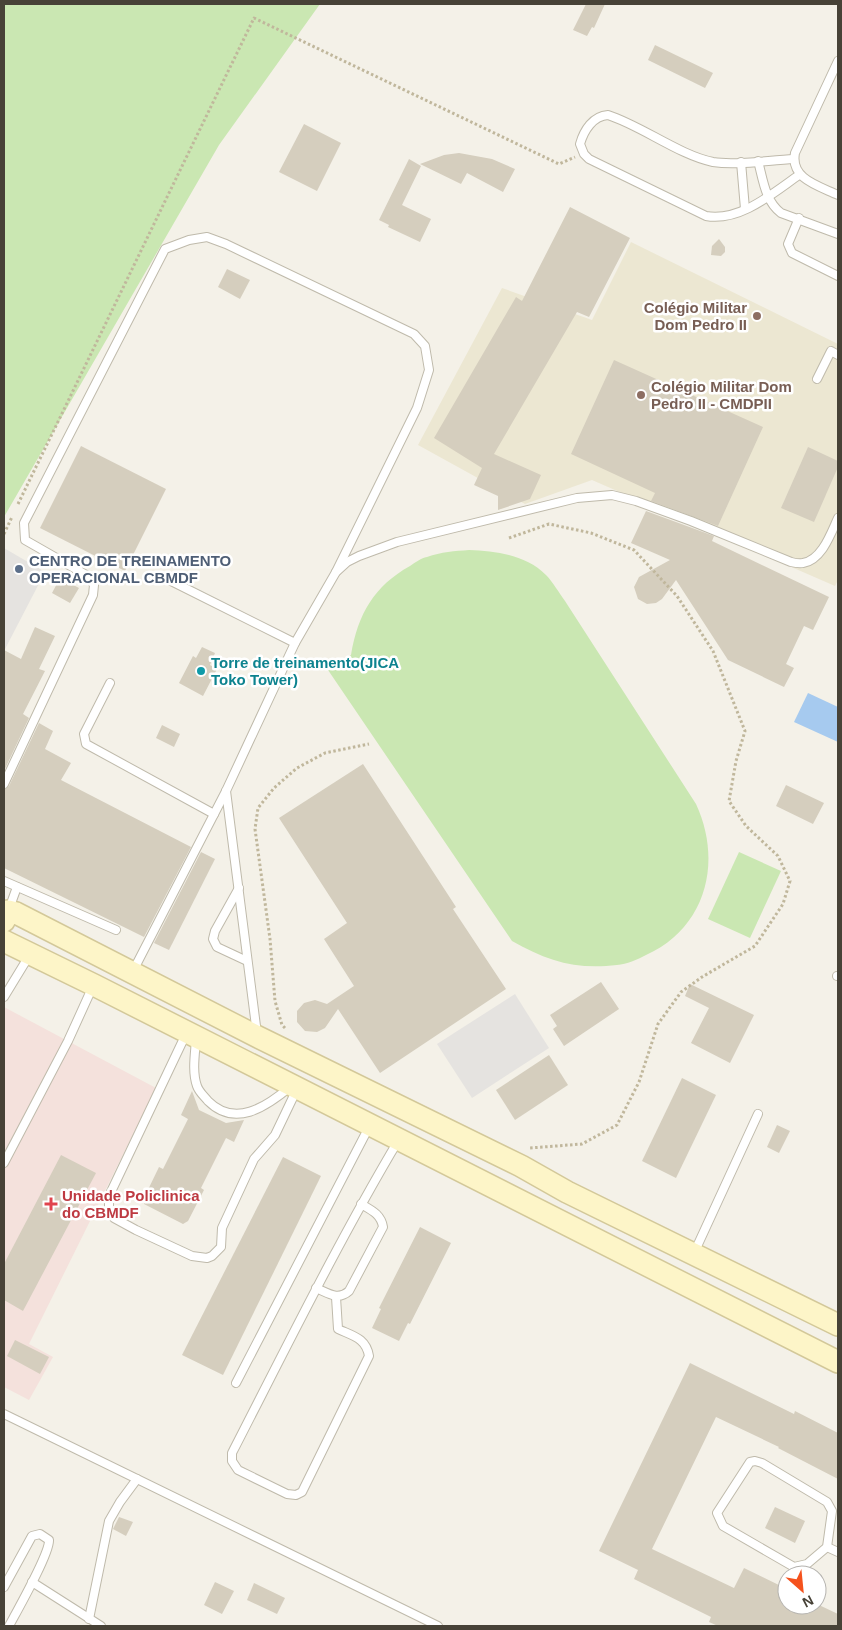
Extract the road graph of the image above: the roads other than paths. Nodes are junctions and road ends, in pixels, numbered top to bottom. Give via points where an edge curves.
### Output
1 (838, 61) edge
2 (794, 159) junction
3 (758, 161) junction
4 (741, 162) junction
5 (799, 175) junction
6 (838, 195) edge
7 (768, 196) junction
8 (745, 209) junction
9 (799, 218) junction
10 (838, 234) edge
11 (838, 276) edge
12 (838, 355) edge
13 (817, 379) dead end
14 (838, 518) edge
15 (336, 572) junction
16 (167, 579) dead end
17 (295, 643) junction
18 (110, 683) dead end
19 (4, 784) edge
20 (226, 791) junction
21 (214, 814) junction
22 (4, 881) edge
23 (17, 887) junction
24 (239, 888) junction
25 (6, 916) edge
26 (116, 930) dead end
27 (54, 932) junction
28 (4, 941) edge
29 (34, 956) junction
30 (247, 961) junction
31 (132, 972) junction
32 (94, 984) junction
33 (4, 997) edge
34 (192, 1035) junction
35 (258, 1037) junction
36 (329, 1073) junction
37 (294, 1087) junction
38 (318, 1099) junction
39 (758, 1114) dead end
40 (370, 1125) junction
41 (398, 1140) junction
42 (4, 1163) edge
43 (568, 1192) junction
44 (361, 1204) junction
45 (556, 1219) junction
46 (694, 1253) junction
47 (316, 1288) junction
48 (336, 1297) junction
49 (807, 1309) junction
50 (838, 1325) edge
51 (791, 1337) junction
52 (838, 1362) edge
53 (236, 1383) dead end
54 (4, 1414) edge
55 (137, 1479) junction
56 (827, 1547) junction
57 (838, 1552) edge
58 (32, 1582) junction
59 (4, 1587) edge
60 (90, 1619) junction
61 (9, 1626) edge
62 (101, 1626) edge
63 (438, 1626) edge

1 - 2 lane
2 - 3 lane
2 - 5 lane
3 - 4 lane
3 - 7 lane
4 - 8 lane
4 - 8 lane via 706,160 608,115 596,118 590,124 580,144 589,159 706,216 724,217
5 - 6 lane
5 - 7 lane
7 - 8 lane
7 - 9 lane via 775,209
9 - 10 lane
9 - 11 lane via 788,244 792,253
12 - 13 lane via 831,351
14 - 15 lane via 829,540 819,553 802,564 636,501 600,495 397,542 359,556
15 - 17 lane
15 - 19 lane via 417,408 429,370 425,346 414,334 226,244 207,237 165,249 24,523 25,540 88,576 94,584 93,595
16 - 17 lane
17 - 20 lane
18 - 21 lane via 84,734 86,744
20 - 21 lane
20 - 24 lane
21 - 31 lane
22 - 23 lane
23 - 25 lane
23 - 26 lane
24 - 30 lane
24 - 30 lane via 213,939 217,947
25 - 27 street via 16,913
27 - 29 street
27 - 31 street
28 - 29 street
29 - 32 street
29 - 33 lane
30 - 35 lane
31 - 35 street
32 - 34 street
32 - 42 lane
34 - 37 street
34 - 37 lane via 196,1086 214,1106 232,1114 256,1110
34 - 37 lane via 182,1046 109,1196 109,1208 114,1218 136,1230 192,1256 207,1258 216,1253 221,1247 222,1228 254,1159 275,1135
35 - 36 street
36 - 38 street
36 - 43 street
37 - 38 street
38 - 40 street
39 - 46 lane
40 - 41 street
40 - 53 lane
41 - 44 lane
41 - 45 street
43 - 45 street
43 - 46 street
44 - 47 lane
44 - 48 lane via 375,1212 383,1227 349,1291
45 - 51 street
46 - 49 street
47 - 48 lane
47 - 48 lane via 232,1453 232,1461 238,1470 287,1494 302,1492 369,1356 364,1342 338,1329
49 - 50 street
49 - 51 street
51 - 52 street
54 - 55 lane
55 - 60 lane via 109,1521
55 - 63 lane
56 - 56 lane via 832,1511 827,1502 762,1462 750,1462 717,1513 722,1526 794,1567 808,1564
56 - 57 lane
58 - 59 lane via 50,1544 50,1540 40,1534 32,1536
58 - 60 lane
58 - 61 lane
60 - 62 lane

